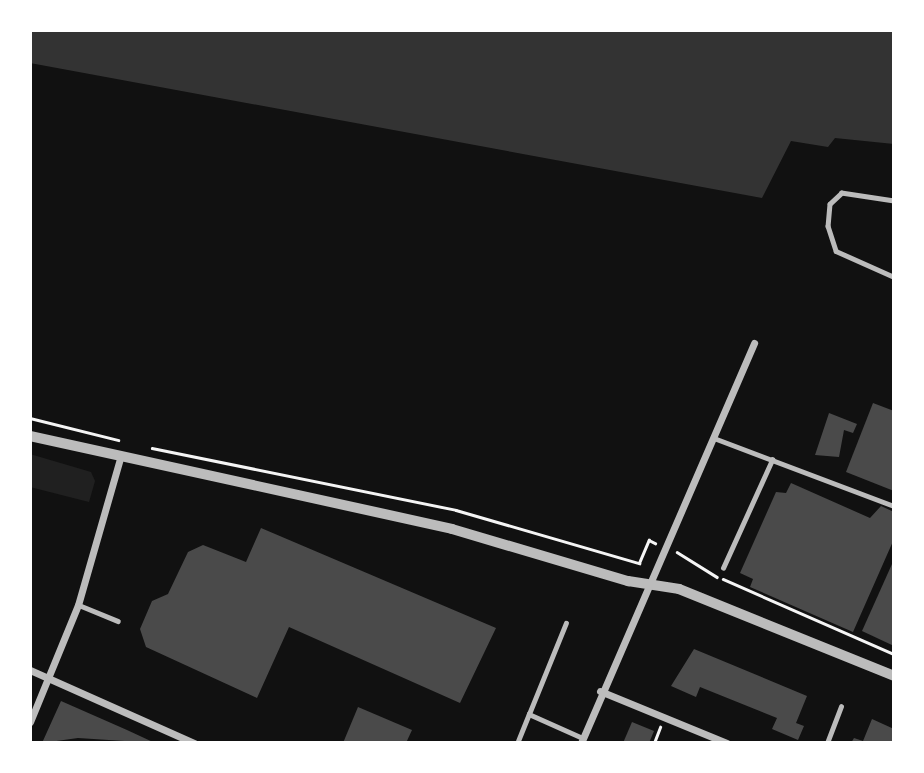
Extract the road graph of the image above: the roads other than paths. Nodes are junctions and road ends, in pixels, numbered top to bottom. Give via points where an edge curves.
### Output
1 (894, 201) edge
2 (894, 277) edge
3 (754, 343) dead end
4 (30, 436) edge
5 (713, 438) junction
6 (120, 459) junction
7 (772, 460) junction
8 (894, 506) edge
9 (723, 568) dead end
10 (649, 584) junction
11 (78, 605) junction
12 (118, 621) dead end
13 (566, 624) dead end
14 (30, 670) edge
15 (894, 676) edge
16 (49, 678) junction
17 (600, 691) junction
18 (841, 708) dead end
19 (529, 714) junction
20 (30, 722) edge
21 (518, 741) dead end
22 (582, 741) edge
23 (194, 743) edge
24 (727, 743) edge
25 (827, 743) edge

1 - 2 lane via 842,193 830,204 828,226 836,251
3 - 5 street
4 - 6 street
5 - 7 lane
5 - 10 street
6 - 10 street via 458,530
6 - 11 street
7 - 8 lane
7 - 9 lane
10 - 15 street via 709,597
10 - 17 street
11 - 12 lane
11 - 16 street
13 - 19 lane
14 - 16 street
16 - 20 street
16 - 23 street
17 - 22 street
17 - 24 street
18 - 25 lane
19 - 21 lane
19 - 22 lane

